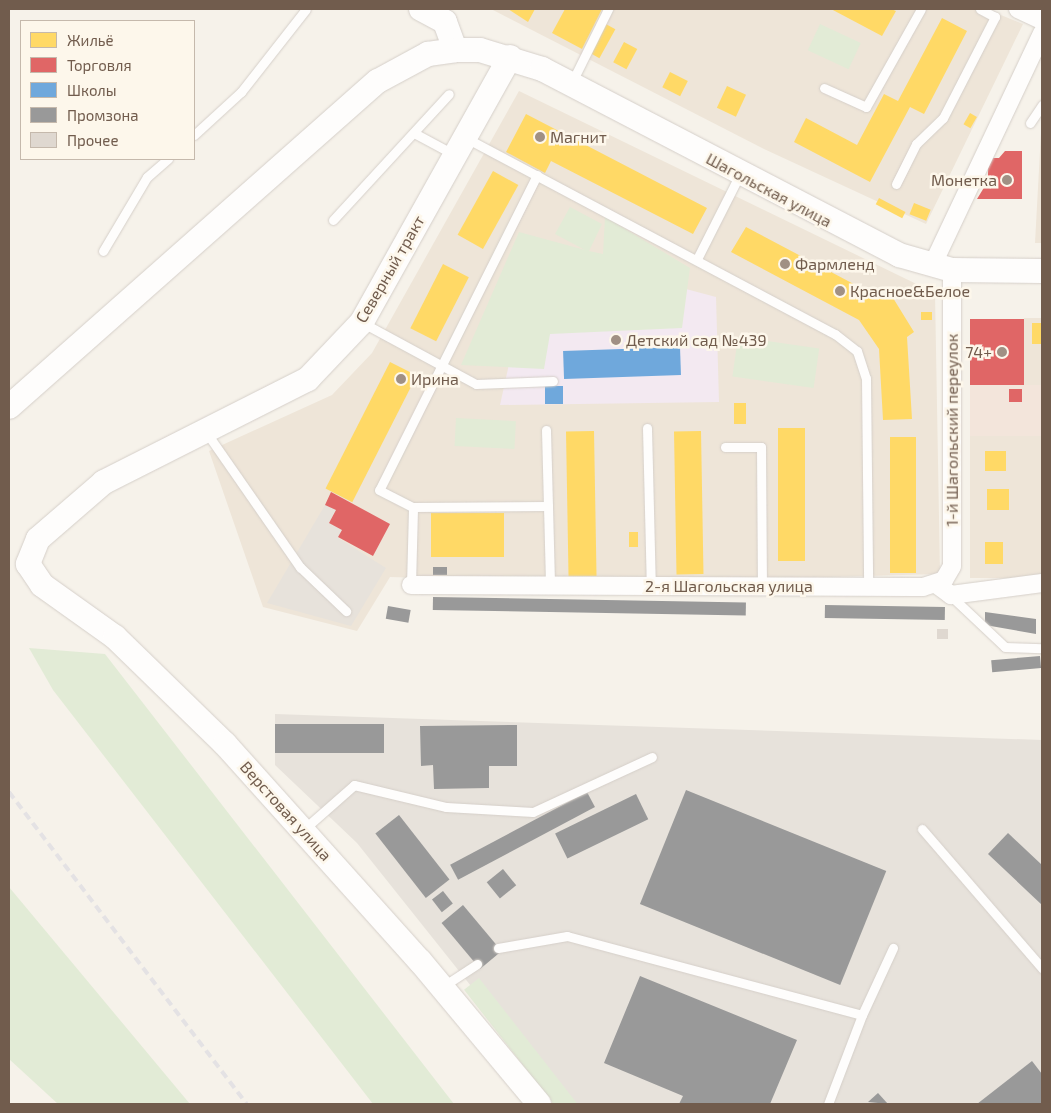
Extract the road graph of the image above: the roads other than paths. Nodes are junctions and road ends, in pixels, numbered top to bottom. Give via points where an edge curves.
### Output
1 (306, 9) edge
2 (421, 9) edge
3 (608, 9) edge
4 (921, 9) edge
5 (980, 9) edge
6 (1018, 9) edge
7 (1042, 20) edge
8 (1041, 41) edge
9 (455, 50) junction
10 (510, 57) junction
11 (571, 84) junction
12 (824, 88) dead end
13 (449, 94) dead end
14 (1042, 106) edge
15 (1030, 123) dead end
16 (414, 133) junction
17 (195, 134) edge
18 (460, 146) junction
19 (167, 160) edge
20 (740, 174) junction
21 (537, 175) junction
22 (896, 184) dead end
23 (333, 220) dead end
24 (102, 251) dead end
25 (698, 259) junction
26 (942, 268) junction
27 (1042, 271) edge
28 (362, 322) junction
29 (440, 364) junction
30 (553, 381) dead end
31 (9, 407) edge
32 (647, 428) dead end
33 (204, 430) junction
34 (546, 430) dead end
35 (725, 447) dead end
36 (548, 506) junction
37 (414, 507) junction
38 (38, 540) joint
39 (936, 584) junction
40 (1042, 584) edge
41 (411, 585) joint
42 (762, 585) junction
43 (550, 586) junction
44 (868, 586) junction
45 (651, 587) junction
46 (951, 595) junction
47 (346, 612) dead end
48 (1042, 648) edge
49 (652, 756) dead end
50 (922, 829) dead end
51 (302, 830) junction
52 (498, 948) dead end
53 (893, 948) dead end
54 (477, 964) dead end
55 (1042, 968) edge
56 (442, 988) junction
57 (862, 1015) junction
58 (538, 1104) edge
59 (828, 1104) edge

1 - 17 lane via 241,92
2 - 9 street via 446,22
3 - 11 lane
4 - 12 lane via 866,107
5 - 22 lane via 995,17 943,118 916,144
6 - 7 street
8 - 26 street
9 - 10 street, Шагольская улица via 480,50
9 - 31 street, Шагольская улица via 428,54 378,81
10 - 11 street, Шагольская улица
10 - 18 street, Северный тракт
11 - 20 street, Шагольская улица
13 - 16 lane
14 - 15 lane
16 - 18 lane
16 - 23 lane
18 - 21 lane
18 - 28 street, Северный тракт
19 - 24 lane via 147,177
20 - 25 lane
20 - 26 street, Шагольская улица via 841,228
21 - 25 lane
21 - 29 lane
25 - 44 lane via 835,334 856,351 866,378
26 - 27 street, Шагольская улица
26 - 39 street, 1-й Шагольский переулок via 952,566
28 - 29 lane
28 - 33 street, Северный тракт via 308,379
29 - 30 lane via 476,384
29 - 37 lane via 379,490
32 - 45 lane
33 - 38 street, Северный тракт via 104,482
33 - 47 lane via 300,566
34 - 36 lane
35 - 42 lane via 761,447
36 - 37 lane
36 - 43 lane
37 - 41 lane
38 - 51 street, Верстовая улица via 28,564 32,576 115,637 226,744
39 - 44 street, 2-я Шагольская улица
39 - 46 street
40 - 46 street
41 - 43 street, 2-я Шагольская улица
42 - 44 street, 2-я Шагольская улица
42 - 45 street, 2-я Шагольская улица
43 - 45 street, 2-я Шагольская улица
46 - 48 lane via 1004,647
49 - 51 lane via 532,812 446,807 354,785
50 - 55 lane
51 - 56 street, Верстовая улица
52 - 57 lane via 566,936
53 - 57 lane
54 - 56 lane
56 - 58 street, Верстовая улица
57 - 59 lane

